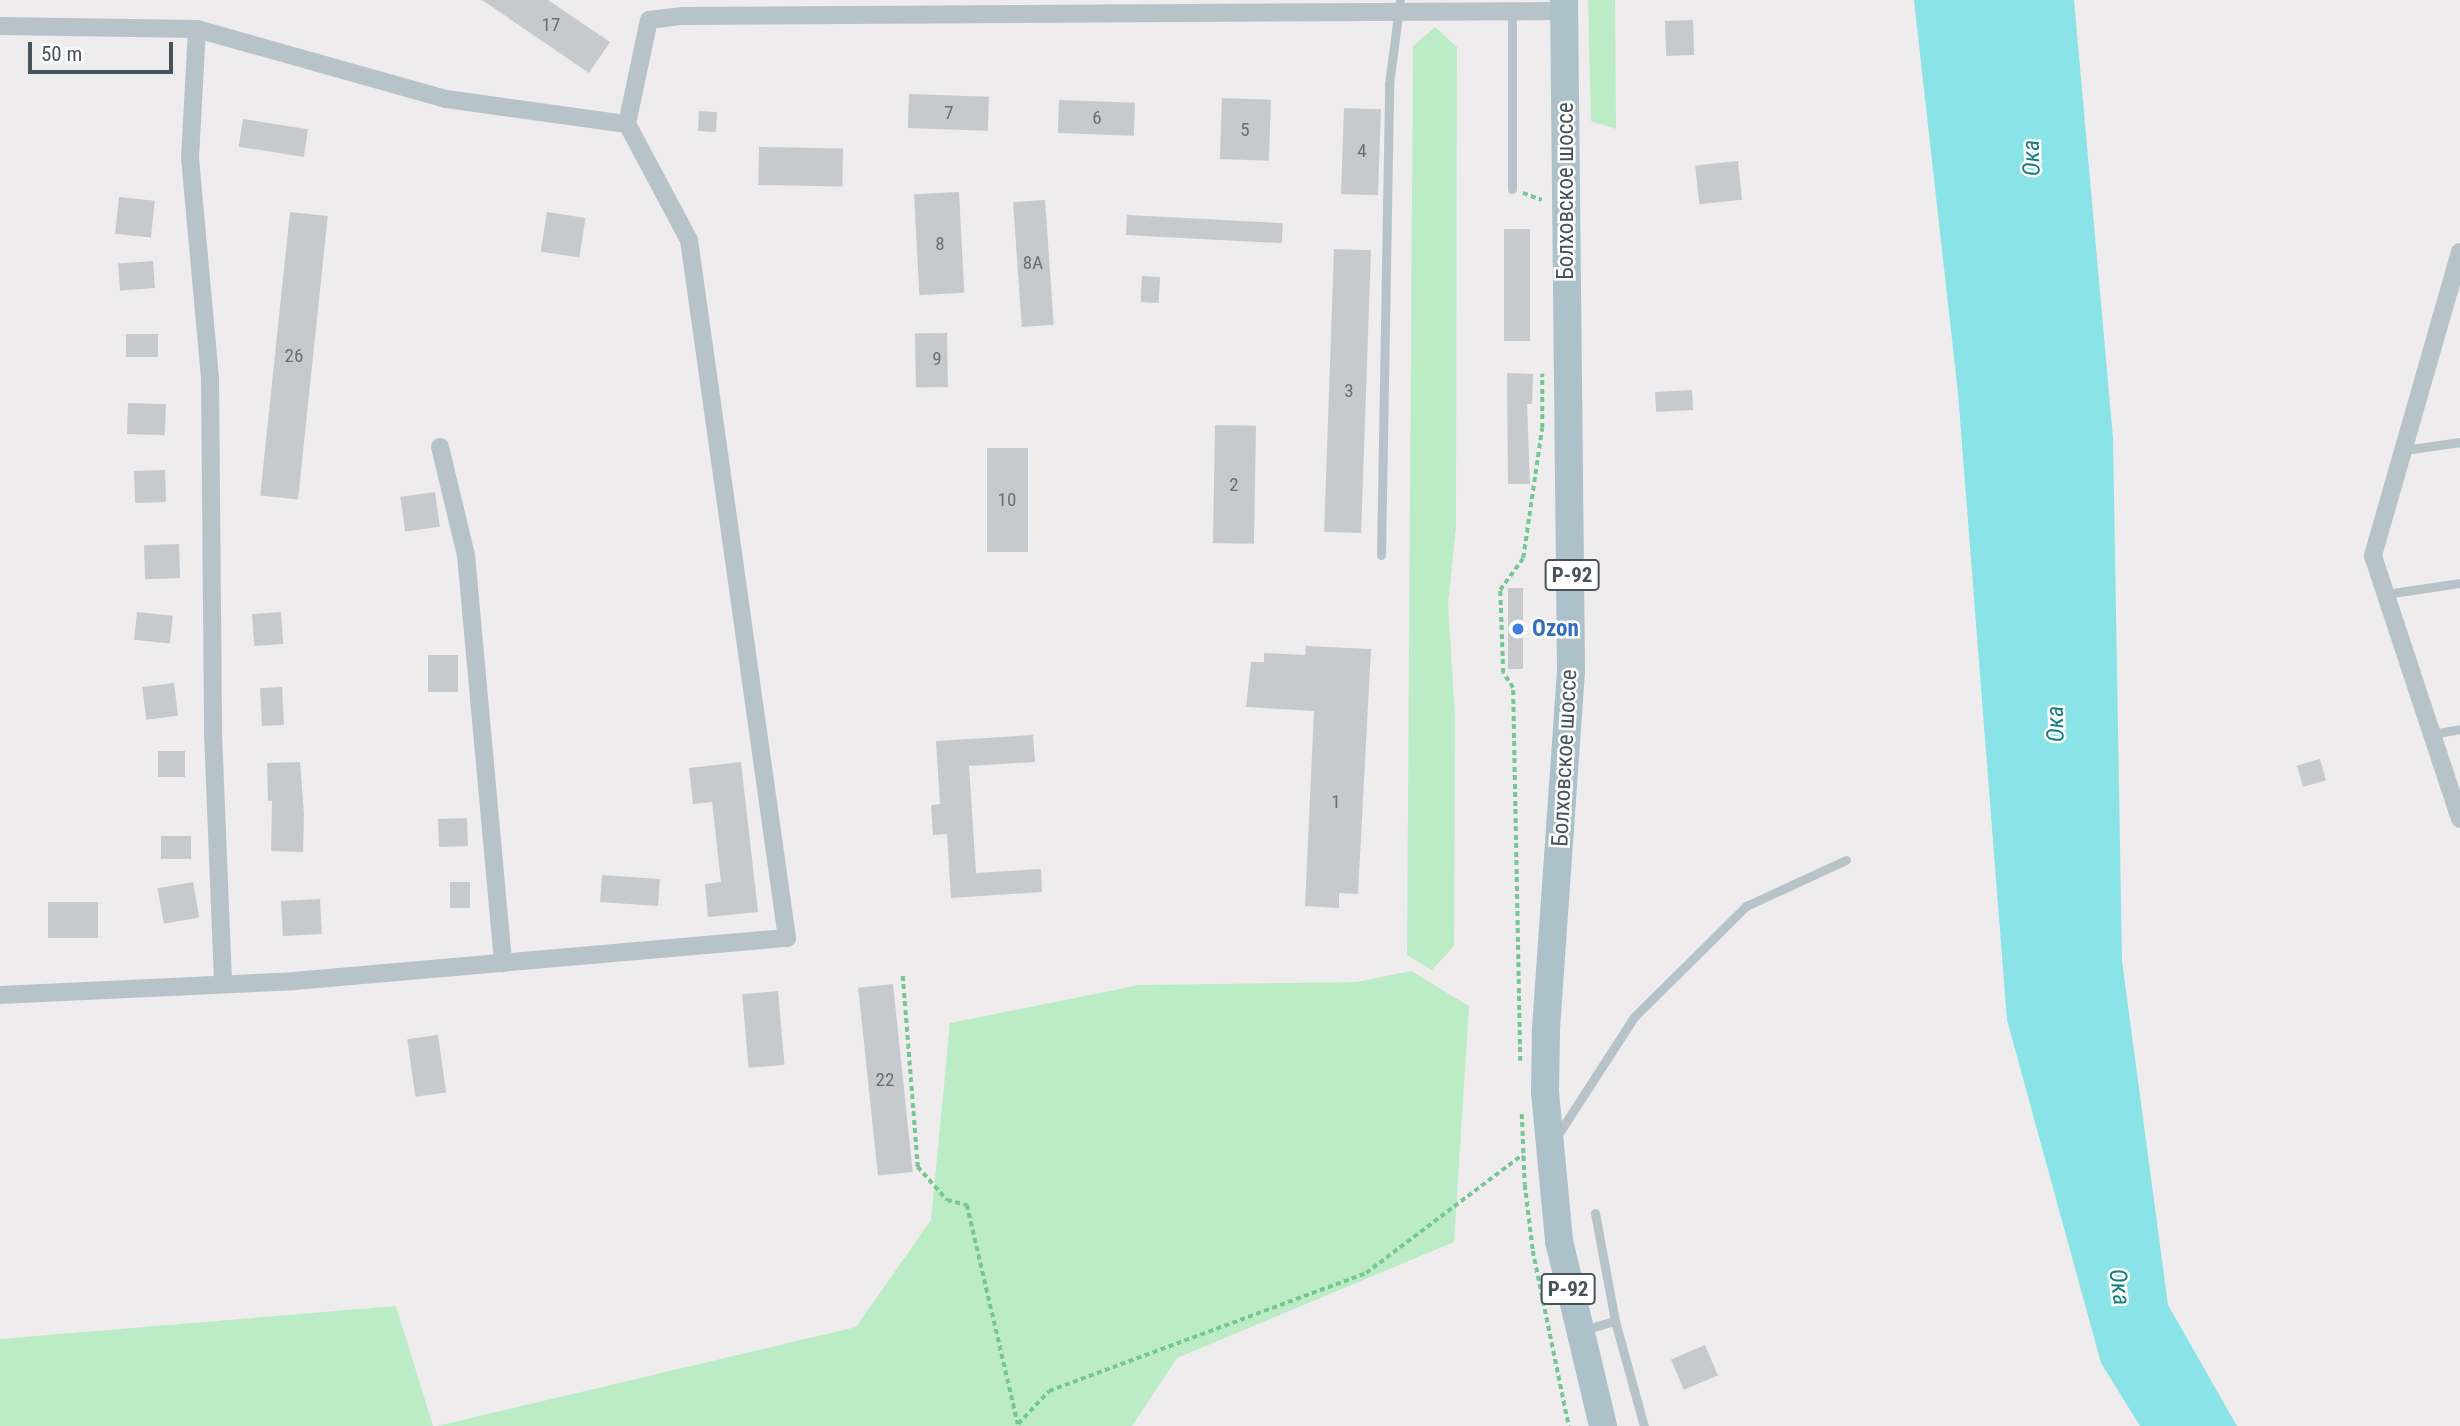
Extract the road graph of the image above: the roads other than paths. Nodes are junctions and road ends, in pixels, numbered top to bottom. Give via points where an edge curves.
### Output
1 (1400, 6) edge
2 (1564, 6) edge
3 (1512, 11) junction
4 (0, 26) edge
5 (197, 29) junction
6 (627, 124) junction
7 (1512, 189) road end
8 (2460, 252) edge
9 (2453, 300) edge
10 (2460, 442) edge
11 (439, 447) dead end
12 (2404, 450) junction
13 (1381, 555) dead end
14 (2460, 583) edge
15 (2386, 594) junction
16 (2460, 729) edge
17 (2432, 734) junction
18 (2460, 819) edge
19 (1846, 860) dead end
20 (503, 962) junction
21 (223, 984) junction
22 (0, 995) edge
23 (1536, 1152) junction
24 (1595, 1213) dead end
25 (1615, 1321) junction
26 (1579, 1332) junction
27 (1603, 1426) edge
28 (1644, 1426) edge

1 - 3 street
1 - 6 street via 649,20
1 - 13 lane via 1389,84
2 - 3 street
2 - 23 main road, Болховское шоссе / Р-92 via 1571,671
3 - 7 lane
4 - 5 street
5 - 6 street via 446,99
5 - 21 street via 190,158 211,378 213,733
6 - 20 street via 689,240 787,938
8 - 9 street
9 - 12 street
10 - 12 lane
11 - 20 street via 466,555
12 - 15 street via 2373,556
14 - 15 lane
15 - 17 street
16 - 17 lane
17 - 18 street
19 - 23 lane via 1746,906 1634,1017
20 - 21 street
21 - 22 street
23 - 26 main road, Болховское шоссе / Р-92
24 - 25 lane
25 - 26 lane
25 - 28 lane
26 - 27 main road, Болховское шоссе / Р-92

